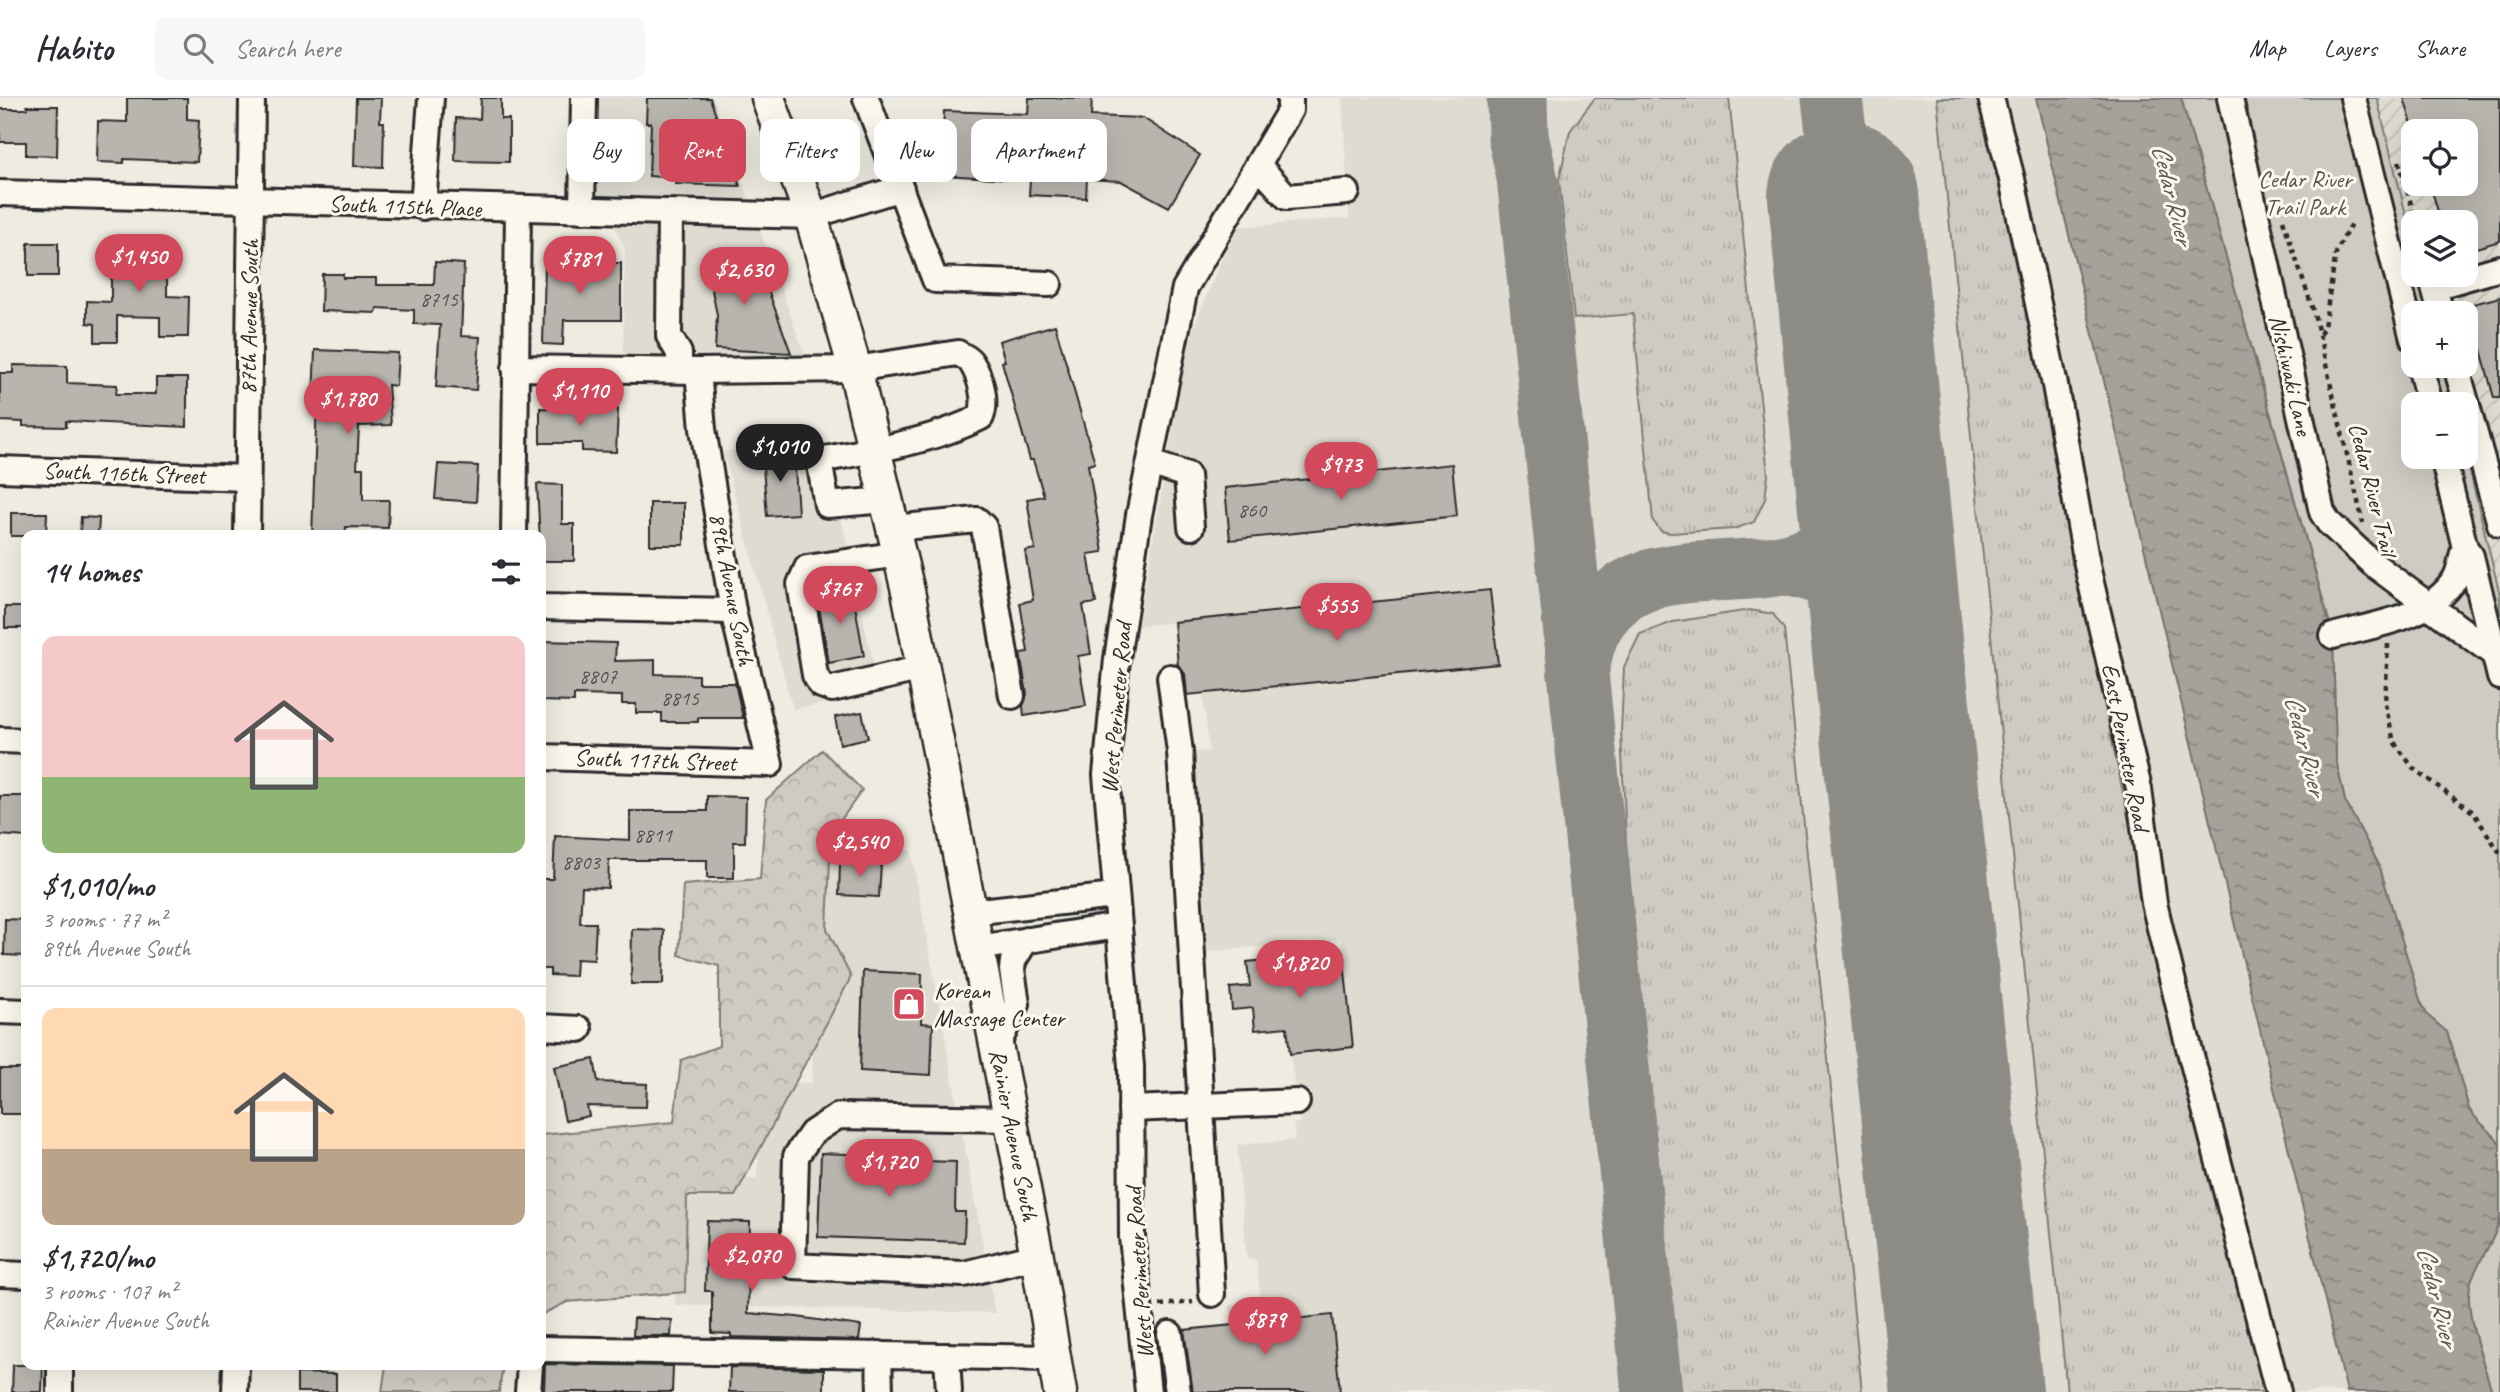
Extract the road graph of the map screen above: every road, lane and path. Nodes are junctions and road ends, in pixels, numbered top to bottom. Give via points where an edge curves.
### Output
1 (252, 98) edge
2 (431, 98) edge
3 (584, 98) edge
4 (768, 98) edge
5 (866, 98) edge
6 (1290, 98) edge
7 (1991, 98) edge
8 (2230, 98) edge
9 (2353, 98) edge
10 (2399, 161) dead end
11 (1258, 165) junction
12 (901, 188) junction
13 (1347, 192) dead end
14 (0, 194) edge
15 (251, 202) junction
16 (423, 207) junction
17 (518, 210) junction
18 (582, 210) junction
19 (2413, 210) edge
20 (670, 213) junction
21 (811, 216) junction
22 (2283, 218) dead end
23 (2351, 223) dead end
24 (2500, 268) edge
25 (1049, 284) dead end
26 (2404, 301) edge
27 (2438, 301) edge
28 (2319, 335) junction
29 (515, 368) junction
30 (855, 369) junction
31 (688, 370) junction
32 (2459, 378) edge
33 (875, 451) junction
34 (1150, 463) junction
35 (0, 469) edge
36 (2446, 469) edge
37 (247, 478) junction
38 (2500, 524) edge
39 (893, 527) junction
40 (1191, 527) dead end
41 (247, 530) edge
42 (514, 530) edge
43 (2465, 548) junction
44 (2373, 564) junction
45 (2431, 605) junction
46 (546, 607) edge
47 (733, 611) junction
48 (2388, 620) junction
49 (2333, 636) dead end
50 (2497, 665) edge
51 (923, 668) junction
52 (1170, 677) dead end
53 (1012, 696) dead end
54 (0, 740) edge
55 (21, 741) edge
56 (546, 757) edge
57 (770, 764) joint
58 (2500, 853) edge
59 (1115, 896) junction
60 (971, 912) junction
61 (1118, 926) junction
62 (1026, 940) junction
63 (978, 948) junction
64 (0, 1011) edge
65 (21, 1012) edge
66 (546, 1027) edge
67 (579, 1029) dead end
68 (997, 1046) junction
69 (1297, 1102) dead end
70 (1199, 1106) junction
71 (1131, 1109) junction
72 (1011, 1119) junction
73 (1037, 1256) junction
74 (0, 1274) edge
75 (21, 1275) edge
76 (1212, 1294) dead end
77 (1186, 1303) dead end
78 (1152, 1306) dead end
79 (1170, 1334) dead end
80 (546, 1349) edge
81 (879, 1354) junction
82 (947, 1356) junction
83 (1054, 1358) junction
84 (60, 1370) edge
85 (236, 1370) edge
86 (530, 1370) edge
87 (60, 1392) edge
88 (235, 1392) edge
89 (528, 1392) edge
90 (880, 1392) edge
91 (949, 1392) edge
92 (1060, 1392) edge
93 (1148, 1392) edge
94 (1178, 1392) edge
95 (2278, 1392) edge

1 - 15 street, 87th Avenue South
2 - 16 street
3 - 18 street
4 - 21 main road, Rainier Avenue South
5 - 12 street
6 - 11 street, West Perimeter Road via 1290,110
7 - 95 street, East Perimeter Road via 2055,385 2088,570 2139,789 2154,903
8 - 44 street, Nishiwaki Lane via 2322,512
9 - 26 street
10 - 19 path
11 - 13 street via 1287,197
11 - 34 street, West Perimeter Road via 1185,288
12 - 21 street, South 115th Place
12 - 25 street via 935,281
14 - 15 street, South 115th Place
15 - 16 street, South 115th Place
15 - 37 street, 87th Avenue South
16 - 17 street, South 115th Place
17 - 18 street, South 115th Place
17 - 29 street
18 - 20 street, South 115th Place
20 - 21 street, South 115th Place
20 - 31 street, 89th Avenue South via 669,336
21 - 30 main road, Rainier Avenue South
22 - 28 path, Cedar River Trail
23 - 28 path via 2336,253
24 - 27 street via 2434,286
28 - 44 path, Cedar River Trail
29 - 31 street
29 - 42 street
30 - 31 street
30 - 33 main road, Rainier Avenue South
30 - 33 street via 958,353 971,360 981,388 985,407 981,417
31 - 47 street, 89th Avenue South via 704,429
32 - 38 street
33 - 39 main road, Rainier Avenue South
33 - 39 street via 819,460 827,505
34 - 40 street via 1188,475
34 - 59 street, West Perimeter Road via 1117,659 1106,775
35 - 37 street, South 116th Street
36 - 43 street, Nishiwaki Lane
37 - 41 street, 87th Avenue South
39 - 51 main road, Rainier Avenue South
39 - 51 street via 807,568 800,584 815,675 821,685 832,689
39 - 53 street via 977,520 984,527
43 - 45 street via 2457,576
43 - 50 street, Nishiwaki Lane via 2471,556
44 - 45 street, Nishiwaki Lane
45 - 48 street
45 - 50 street, Nishiwaki Lane
46 - 47 street
47 - 57 street, 89th Avenue South
48 - 49 street
48 - 58 path via 2385,704 2393,742 2414,769 2473,812
51 - 60 main road, Rainier Avenue South
52 - 70 street via 1180,752
54 - 55 street
56 - 57 street, South 117th Street
59 - 60 street
59 - 61 street, West Perimeter Road
60 - 63 main road, Rainier Avenue South
61 - 62 street
61 - 71 street, West Perimeter Road
62 - 63 street
62 - 68 street via 1013,961 1017,1004
63 - 68 main road, Rainier Avenue South
64 - 65 street
66 - 67 street
68 - 72 main road, Rainier Avenue South
69 - 70 street
70 - 71 street
70 - 76 street
71 - 93 street, West Perimeter Road via 1132,1237
72 - 73 main road, Rainier Avenue South
72 - 73 street via 838,1116 811,1133 796,1156 793,1266 964,1274
73 - 83 main road, Rainier Avenue South
74 - 75 street
77 - 78 path
79 - 94 street
80 - 81 street
81 - 82 street
81 - 90 street
82 - 83 street
82 - 91 street
83 - 92 main road, Rainier Avenue South
84 - 87 street
85 - 88 street
86 - 89 street

